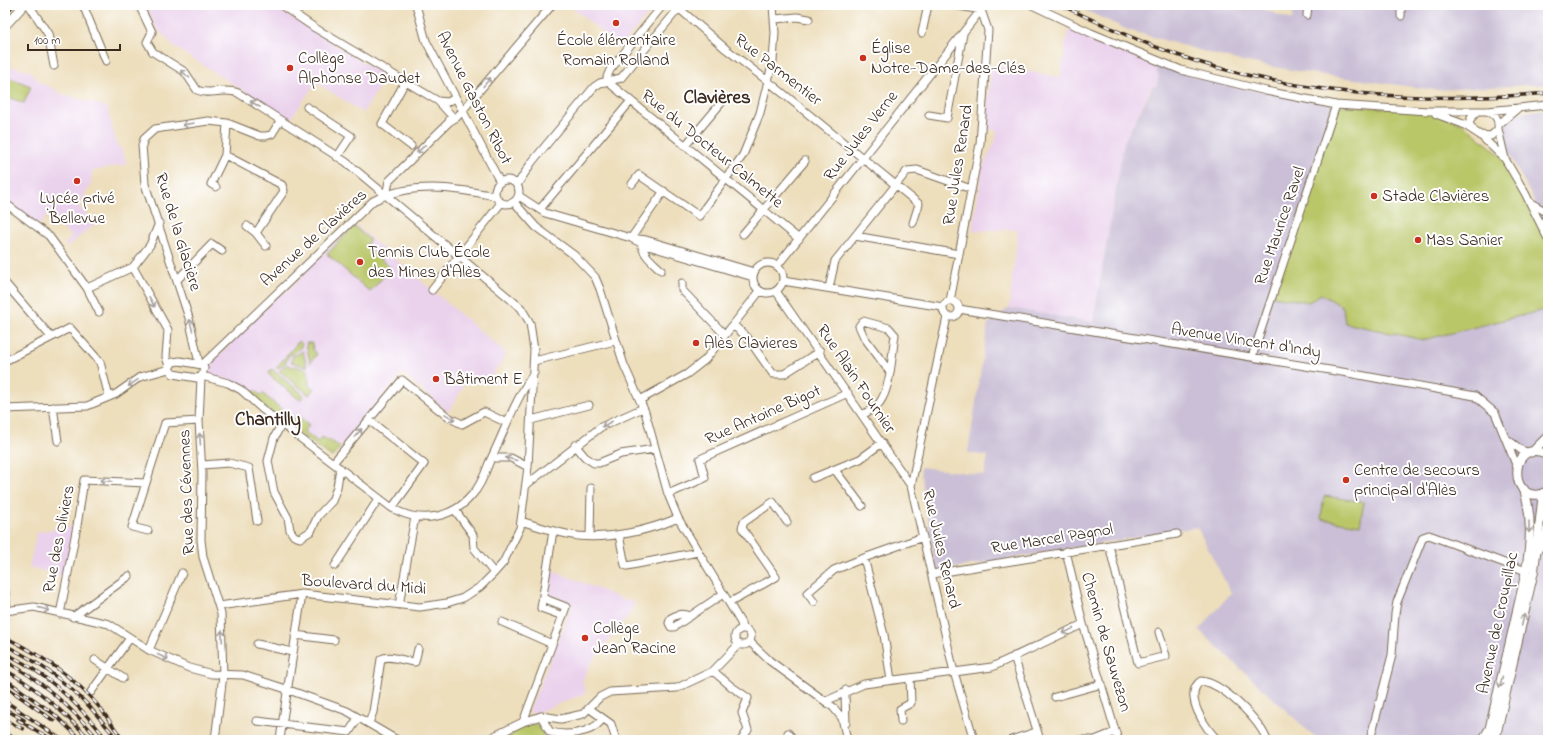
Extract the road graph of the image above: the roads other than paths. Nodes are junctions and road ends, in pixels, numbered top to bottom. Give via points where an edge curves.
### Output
1 (24, 5) edge
2 (29, 5) edge
3 (82, 5) edge
4 (139, 5) edge
5 (281, 5) edge
6 (416, 5) edge
7 (552, 5) edge
8 (663, 5) edge
9 (773, 5) edge
10 (928, 5) edge
11 (954, 5) edge
12 (1032, 5) edge
13 (1308, 5) edge
14 (1401, 5) edge
15 (676, 6) edge
16 (983, 8) edge
17 (1307, 15) dead end
18 (1401, 16) dead end
19 (809, 18) dead end
20 (775, 19) junction
21 (5, 26) edge
22 (964, 31) junction
23 (922, 33) dead end
24 (106, 61) dead end
25 (54, 66) dead end
26 (405, 82) junction
27 (608, 82) junction
28 (770, 82) junction
29 (455, 98) junction
30 (438, 102) junction
31 (630, 102) junction
32 (722, 102) dead end
33 (1336, 104) junction
34 (1548, 105) edge
35 (307, 107) dead end
36 (444, 107) junction
37 (1520, 107) junction
38 (461, 110) junction
39 (1428, 111) junction
40 (1487, 111) junction
41 (1477, 112) junction
42 (929, 115) dead end
43 (280, 121) junction
44 (449, 122) junction
45 (227, 123) junction
46 (1498, 127) junction
47 (1477, 133) junction
48 (411, 146) dead end
49 (685, 146) junction
50 (225, 155) junction
51 (337, 157) junction
52 (863, 158) junction
53 (1505, 159) junction
54 (805, 161) dead end
55 (726, 180) junction
56 (500, 182) junction
57 (632, 184) dead end
58 (517, 185) junction
59 (896, 186) junction
60 (216, 187) dead end
61 (971, 189) junction
62 (664, 191) junction
63 (386, 196) junction
64 (495, 196) junction
65 (519, 196) junction
66 (1529, 201) junction
67 (514, 202) junction
68 (5, 203) edge
69 (501, 203) junction
70 (540, 209) junction
71 (763, 210) junction
72 (1548, 213) edge
73 (699, 216) junction
74 (695, 222) dead end
75 (159, 223) junction
76 (913, 223) dead end
77 (247, 226) dead end
78 (256, 233) junction
79 (743, 234) dead end
80 (855, 236) junction
81 (631, 238) junction
82 (799, 239) junction
83 (1548, 239) edge
84 (641, 244) junction
85 (266, 246) dead end
86 (222, 251) dead end
87 (959, 254) junction
88 (459, 256) junction
89 (777, 266) junction
90 (133, 268) junction
91 (661, 270) dead end
92 (754, 274) junction
93 (177, 280) junction
94 (783, 281) junction
95 (682, 283) dead end
96 (5, 284) edge
97 (88, 288) junction
98 (829, 288) junction
99 (432, 290) dead end
100 (760, 290) junction
101 (776, 291) junction
102 (950, 302) junction
103 (943, 307) junction
104 (959, 309) junction
105 (99, 312) dead end
106 (947, 317) junction
107 (733, 325) junction
108 (724, 335) junction
109 (51, 337) junction
110 (615, 340) junction
111 (820, 351) junction
112 (1252, 357) junction
113 (5, 361) edge
114 (534, 361) junction
115 (201, 364) junction
116 (169, 367) junction
117 (889, 371) junction
118 (534, 373) junction
119 (201, 377) junction
120 (848, 393) junction
121 (109, 397) junction
122 (640, 400) junction
123 (589, 405) dead end
124 (54, 407) junction
125 (643, 408) junction
126 (5, 409) edge
127 (863, 415) junction
128 (369, 420) junction
129 (531, 420) junction
130 (199, 421) junction
131 (507, 423) junction
132 (281, 425) junction
133 (1548, 436) edge
134 (1505, 437) junction
135 (58, 441) dead end
136 (882, 442) junction
137 (575, 445) junction
138 (655, 449) junction
139 (1531, 452) junction
140 (1548, 455) edge
141 (492, 458) junction
142 (333, 463) junction
143 (202, 465) junction
144 (528, 467) junction
145 (1517, 467) junction
146 (340, 468) junction
147 (835, 470) junction
148 (813, 478) dead end
149 (145, 483) junction
150 (526, 485) junction
151 (911, 486) junction
152 (591, 488) dead end
153 (1524, 489) junction
154 (1546, 492) edge
155 (668, 494) junction
156 (378, 498) junction
157 (862, 506) dead end
158 (392, 508) junction
159 (455, 510) junction
160 (415, 518) junction
161 (678, 518) junction
162 (257, 521) dead end
163 (521, 521) junction
164 (787, 522) dead end
165 (1548, 525) edge
166 (148, 531) dead end
167 (553, 531) junction
168 (1177, 534) dead end
169 (619, 535) junction
170 (590, 536) junction
171 (923, 537) junction
172 (1109, 545) junction
173 (1066, 551) junction
174 (698, 552) junction
175 (1536, 552) junction
176 (864, 558) junction
177 (335, 566) dead end
178 (1526, 570) junction
179 (182, 573) dead end
180 (494, 574) junction
181 (932, 574) junction
182 (129, 576) dead end
183 (5, 591) edge
184 (302, 594) junction
185 (723, 594) junction
186 (543, 598) junction
187 (814, 602) dead end
188 (729, 603) junction
189 (399, 605) junction
190 (219, 606) junction
191 (6, 611) edge
192 (60, 614) junction
193 (563, 616) junction
194 (691, 616) dead end
195 (73, 617) junction
196 (502, 622) dead end
197 (1083, 624) junction
198 (742, 629) junction
199 (1159, 632) dead end
200 (295, 635) junction
201 (130, 638) junction
202 (334, 640) dead end
203 (750, 642) junction
204 (257, 644) dead end
205 (552, 644) junction
206 (739, 644) junction
207 (418, 649) dead end
208 (149, 650) junction
209 (292, 652) junction
210 (1014, 656) junction
211 (96, 660) dead end
212 (108, 669) junction
213 (713, 671) junction
214 (954, 672) junction
215 (223, 675) junction
216 (123, 678) dead end
217 (910, 678) junction
218 (891, 680) junction
219 (1102, 684) junction
220 (286, 689) junction
221 (846, 690) junction
222 (92, 692) dead end
223 (1055, 697) dead end
224 (826, 701) junction
225 (590, 709) junction
226 (541, 716) junction
227 (600, 717) junction
228 (358, 718) junction
229 (257, 721) dead end
230 (901, 721) dead end
231 (281, 722) junction
232 (523, 722) junction
233 (368, 723) junction
234 (1490, 728) junction
235 (846, 729) junction
236 (1036, 732) junction
237 (1115, 732) junction
238 (788, 733) dead end
239 (280, 739) edge
240 (215, 740) edge
241 (397, 740) edge
242 (486, 740) edge
243 (616, 740) edge
244 (741, 740) edge
245 (794, 740) edge
246 (847, 740) edge
247 (974, 740) edge
248 (1012, 740) edge
249 (1040, 740) edge
250 (1079, 740) edge
251 (1091, 740) edge
252 (1095, 740) edge
253 (1118, 740) edge
254 (1218, 740) edge
255 (1267, 740) edge
256 (1370, 740) edge
257 (1482, 740) edge
258 (1487, 740) edge
259 (1495, 740) edge

1 - 21 main road
2 - 25 street via 48,34
3 - 24 street
43 -> 4 street, Boulevard du Midi via 230,89 208,92 197,90 185,72 149,47 148,38 152,32
5 - 26 street
6 - 29 street, Avenue Gaston Ribot via 426,41
38 -> 7 street
8 - 27 street via 610,70
9 - 20 street
10 - 23 street
11 - 16 street
12 - 33 street via 1091,33 1181,70 1266,91
13 - 17 street
14 - 18 street
15 - 27 street via 621,78
15 - 28 street, Rue Parmentier via 726,49
16 - 22 street, Rue Jules Verne
16 - 61 street, Rue Jules Renard via 988,30 980,144
19 - 20 street
20 - 28 street
22 - 42 street via 947,118
22 - 52 street, Rue Jules Verne
26 - 30 street
26 - 48 street via 382,124
27 - 31 street, Rue du Docteur Calmette
27 - 58 street via 594,87 532,162
28 - 52 street, Rue Parmentier
28 - 55 street via 743,155
29 - 30 street via 448,102
29 - 38 street, Avenue Gaston Ribot
30 - 36 street
31 - 49 street, Rue du Docteur Calmette
31 - 70 street
32 - 49 street
33 - 39 street
33 - 112 street, Rue Maurice Ravel
34 - 37 street
35 - 51 street via 351,136
36 - 38 street
36 - 44 street via 451,115
37 - 40 street
37 - 46 street
38 - 44 street
38 - 56 street, Avenue Gaston Ribot
39 - 41 street
39 - 47 street via 1453,120
40 - 41 street
40 - 46 street via 1496,116
41 - 47 street via 1471,118 1470,124
43 - 45 street, Rue de la Glacière via 272,134 266,136
43 - 51 street, Boulevard du Midi
44 -> 63 street via 389,181
45 - 50 street
45 -> 75 street, Rue de la Glacière via 208,121 155,129 148,133 142,145 143,174
46 - 47 street via 1491,136
46 - 53 street
47 - 53 street
49 - 55 street, Rue du Docteur Calmette
50 - 60 street via 211,184
50 - 78 street via 282,185 284,191
51 - 63 street, Boulevard du Midi
52 - 59 street, Rue Parmentier
52 - 82 street, Rue Jules Verne
53 - 66 street
54 - 71 street
55 - 71 street, Rue du Docteur Calmette
55 - 73 street
56 - 58 street via 510,180
56 - 64 street via 495,189
57 - 62 street via 639,174
58 - 65 street
59 - 61 street via 907,171 917,170
59 - 76 street, Rue Parmentier via 919,204
59 - 80 street
61 - 87 street, Rue Jules Renard
62 - 73 street
62 - 81 street
63 - 64 street, Avenue de Clavières via 434,187 457,188
63 - 88 street, Boulevard du Midi
63 - 115 street, Avenue de Clavières via 373,201
64 - 69 street
65 - 67 street
65 - 70 street
66 - 72 street
66 - 83 street
67 - 69 street
67 - 110 street via 536,227 574,255 592,273 600,289
68 - 97 street via 48,236
69 - 88 street
70 - 81 street via 560,218
71 - 79 street
71 - 82 street, Rue du Docteur Calmette
73 - 74 street
75 - 90 street via 150,245
75 - 93 street, Rue de la Glacière
77 - 78 street
78 - 85 street
80 - 87 street
80 - 98 street via 835,261
81 - 84 street
81 - 92 street via 646,240
82 - 89 street, Rue Jules Verne
84 - 91 street via 649,259
84 - 92 street
86 - 93 street via 212,244
87 - 102 street, Rue Jules Renard
88 - 99 street
88 - 114 street, Boulevard du Midi via 521,308 530,323
89 - 92 street via 762,264
89 - 94 street via 781,270
90 - 97 street
90 -> 116 street via 168,330 166,356
92 - 100 street via 754,282
115 -> 93 street, Rue de la Glacière via 190,318
94 - 98 street
94 - 101 street
95 - 108 street via 682,290
96 - 109 street
97 - 105 street
98 - 103 street
100 - 101 street via 768,293
100 - 107 street
101 - 111 street, Rue Alain Fournier
102 - 103 street
102 - 104 street via 956,303
103 - 106 street
104 - 106 street via 954,317
104 - 112 street, Avenue Vincent d'Indy
106 - 151 street, Rue Jules Renard
107 - 108 street
107 - 111 street via 747,337 773,374 784,374
108 - 122 street via 705,360 695,368
109 - 113 street
109 - 121 street via 70,328 100,362
110 - 114 street
110 - 122 street
111 - 120 street, Rue Alain Fournier
112 - 134 street, Avenue Vincent d'Indy via 1475,396 1495,413
114 - 118 street, Boulevard du Midi
115 - 116 street via 180,361 173,362
115 - 119 street, Rue de la Glacière via 204,368
116 - 119 street via 173,374
116 -> 121 street via 140,377
117 - 117 street via 895,335 889,328 863,321 859,326 864,337
117 - 127 street via 887,387 880,402
118 - 129 street, Boulevard du Midi
118 - 131 street via 521,392
119 - 130 street, Rue des Cévennes
119 - 132 street via 228,383 241,390
120 - 127 street, Rue Alain Fournier
120 - 155 street, Rue Antoine Bigot via 700,459 705,478
121 - 124 street via 87,406
122 - 125 street
123 - 129 street
124 - 126 street
124 - 135 street
125 -> 137 street via 601,428
125 - 138 street
127 - 136 street, Rue Alain Fournier
128 -> 131 street via 402,380 448,417 462,424 484,412
142 -> 128 street
128 - 158 street via 424,464
129 - 144 street, Boulevard du Midi
143 -> 130 street, Rue des Cévennes
130 - 149 street via 165,423
131 - 141 street
132 - 142 street
132 - 146 street via 274,438 268,461 274,492 294,536 300,538 311,531 318,516 332,501
133 - 139 main road
134 - 139 street, Avenue Vincent d'Indy via 1521,450
134 - 145 street, Avenue Vincent d'Indy
136 - 147 street via 860,459
136 - 151 street, Rue Alain Fournier
137 - 138 street via 594,463 621,454
137 - 150 street
138 - 155 street
139 - 140 main road
139 - 145 main road via 1522,458
144 -> 141 street via 511,458
141 - 159 street via 473,494
142 - 146 street
143 - 162 street via 229,462 249,468
143 - 190 street, Rue des Cévennes via 203,557
144 - 150 street, Boulevard du Midi
145 - 153 main road, Avenue de Croupillac via 1517,479
146 - 156 street
147 - 148 street
147 - 157 street
149 - 166 street via 132,527
149 -> 192 street, Rue des Oliviers via 84,480
150 - 163 street, Boulevard du Midi
151 - 171 street, Rue Jules Renard
152 - 170 street
153 - 154 main road via 1530,493
153 -> 178 main road, Avenue de Croupillac via 1530,508
154 - 175 main road, Avenue de Croupillac
155 - 161 street
156 - 158 street
156 - 177 street
158 - 160 street
159 - 160 street via 435,517
159 - 180 street via 473,534 474,548
160 - 189 street
161 - 169 street via 654,527
161 - 174 street
163 - 167 street
163 - 180 street, Boulevard du Midi via 503,563
164 - 188 street via 773,502 744,522 742,528 776,577
165 - 175 street via 1542,545
167 - 170 street
167 - 186 street
168 - 172 street, Rue Marcel Pagnol
169 - 170 street
169 - 174 street via 627,566
171 - 176 street
171 - 181 street, Rue Jules Renard
172 - 173 street, Rue Marcel Pagnol
172 - 199 street via 1138,663 1166,656
173 - 181 street, Rue Marcel Pagnol
173 - 197 street, Chemin de Sauvezon
174 - 185 street
259 -> 175 main road, Avenue de Croupillac via 1534,571
176 - 187 street via 834,570 807,593
176 - 218 street via 884,635
178 -> 234 main road, Avenue de Croupillac
178 - 256 street via 1429,535 1423,537 1397,602 1392,655
179 - 208 street
180 - 189 street, Boulevard du Midi via 463,598 420,607
181 - 214 street, Rue Jules Renard
182 - 195 street
183 - 191 street
184 - 189 street, Boulevard du Midi
184 - 190 street, Boulevard du Midi
184 - 200 street
185 - 188 street
185 - 194 street
186 - 193 street via 541,608
186 - 193 street via 566,607
188 - 198 street
215 -> 190 street, Rue des Cévennes
191 -> 192 street via 34,607
192 - 195 street
193 - 205 street
195 - 201 street via 109,624
196 - 205 street
197 -> 210 street
197 - 219 street, Chemin de Sauvezon
198 - 203 street via 750,633
198 - 206 street via 735,636
200 - 202 street
200 - 209 street
201 - 208 street
201 - 212 street
203 - 206 street via 746,645
203 - 224 street via 770,661
204 - 209 street
205 - 232 street
206 - 213 street
207 - 233 street via 415,662 390,657 381,659 373,712
208 -> 215 street via 189,668
209 - 220 street
210 - 214 street via 992,667
210 - 236 street via 1030,703
211 - 212 street
212 - 216 street
212 - 222 street
213 - 225 street via 677,688 610,692 600,697
213 - 244 street via 748,698 742,713 748,730
214 - 217 street
214 - 247 street, Rue Jules Renard
215 - 220 street via 243,675
215 - 240 street, Rue des Cévennes
217 - 218 street
217 - 230 street via 911,703 900,709
218 - 221 street
219 - 223 street
219 - 237 street, Chemin de Sauvezon
220 - 228 street
220 - 231 street
221 - 224 street
221 - 235 street
224 - 235 street via 842,718
225 - 226 street via 583,714 561,719
225 - 227 street
226 - 227 street via 550,732 562,735 595,728 601,721
226 - 232 street
227 - 243 street via 611,724
228 - 231 street via 348,732
228 - 233 street
229 - 231 street
231 - 239 street
232 - 242 street
233 - 241 street
234 - 257 street
234 - 258 main road, Avenue de Croupillac
235 - 246 street
236 - 248 street
236 - 249 street
237 - 252 street
237 - 253 street, Chemin de Sauvezon
238 - 245 street
250 - 251 street
254 - 255 street via 1208,731 1198,712 1195,696 1196,687 1201,681 1218,688 1238,703 1262,730

